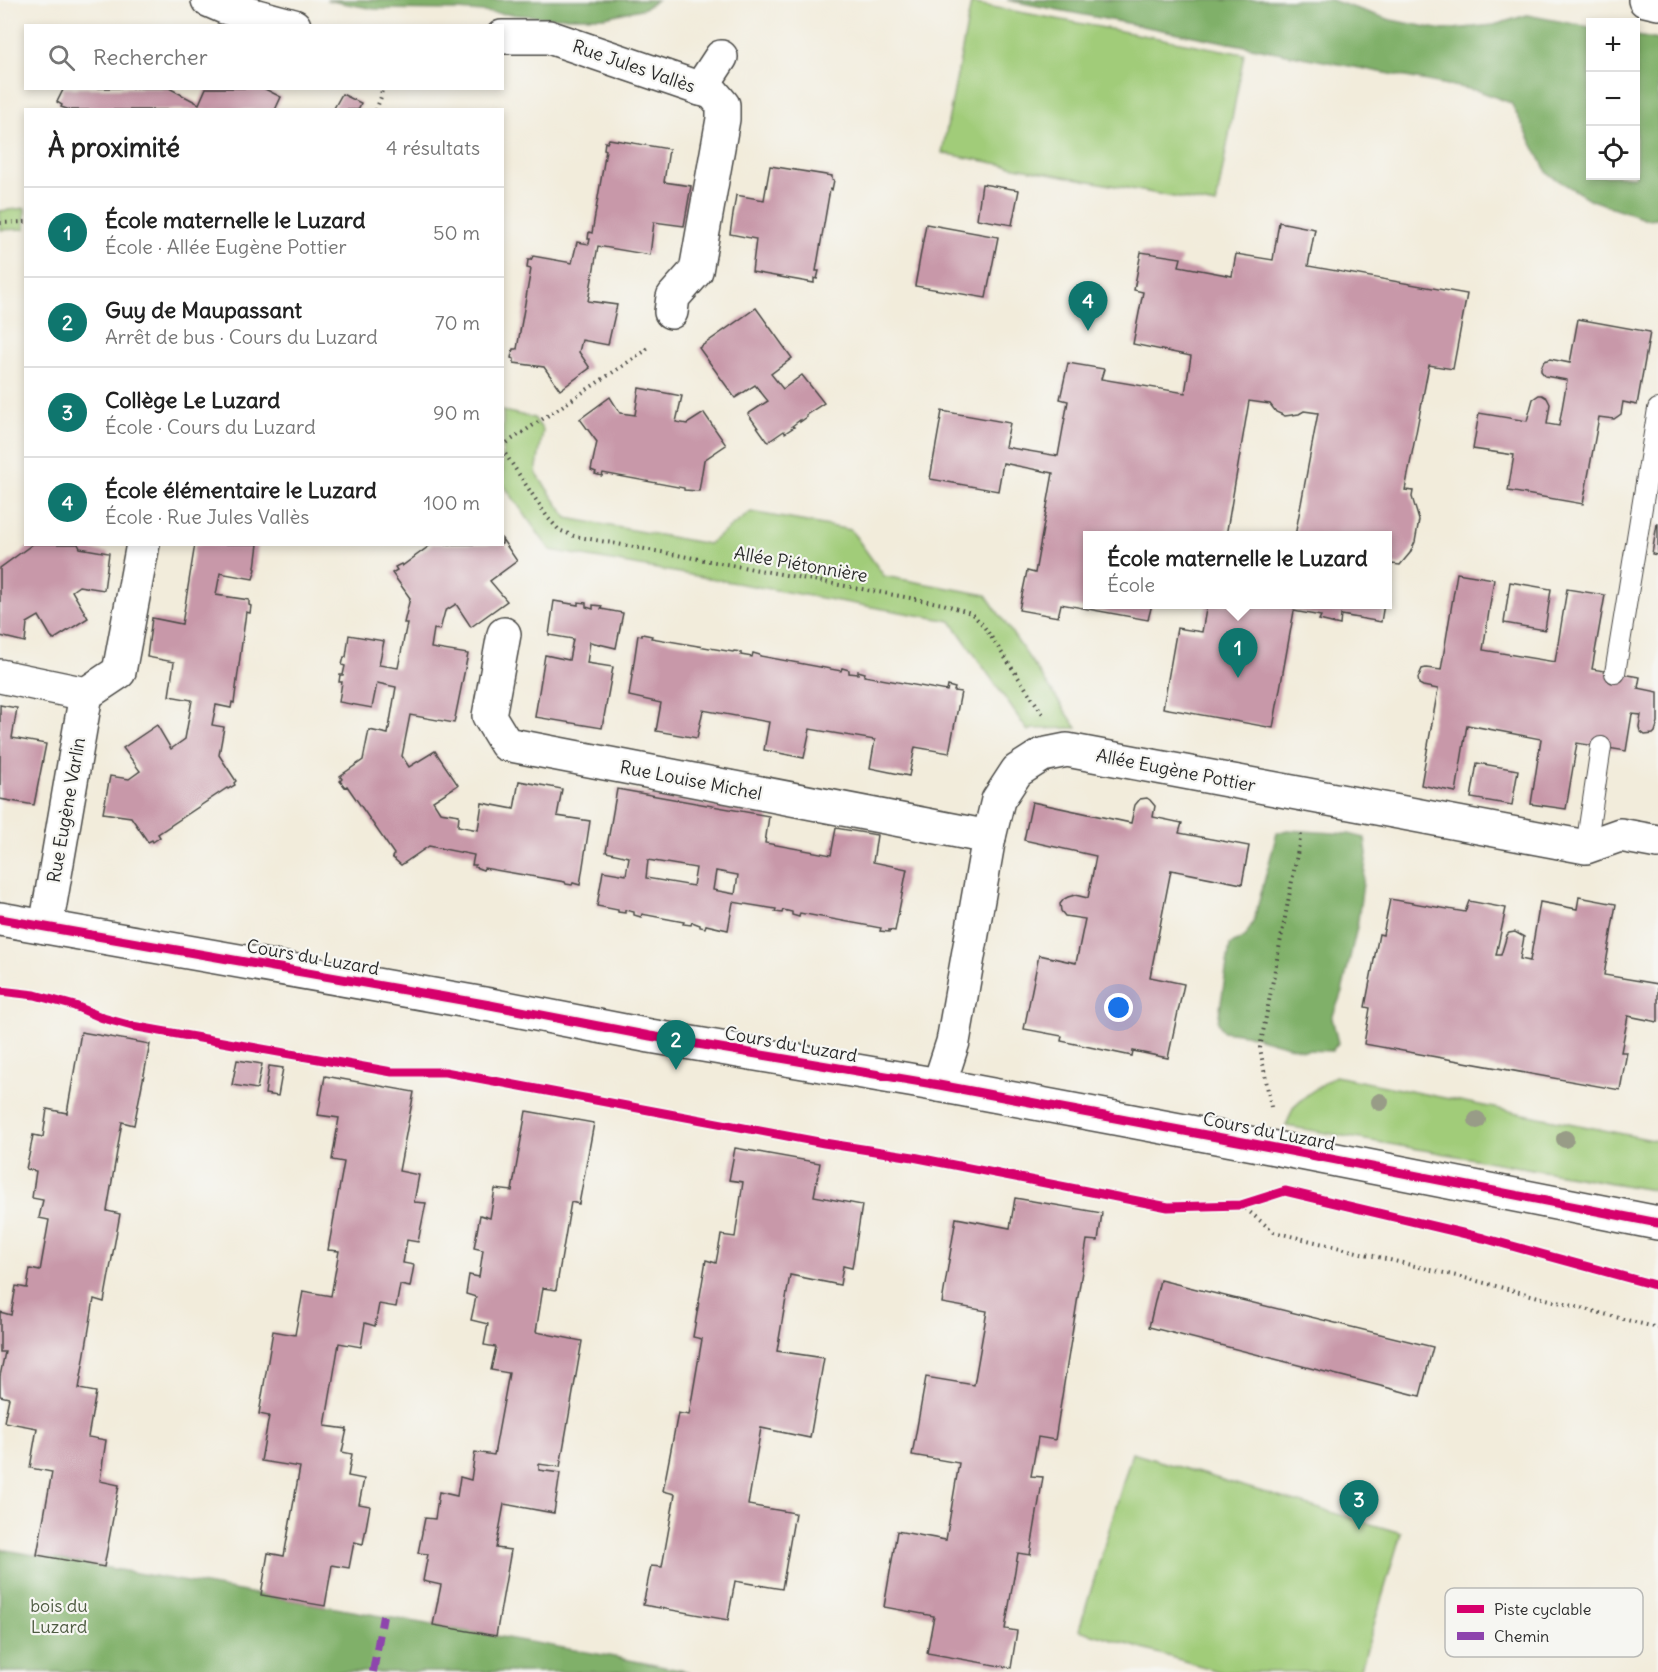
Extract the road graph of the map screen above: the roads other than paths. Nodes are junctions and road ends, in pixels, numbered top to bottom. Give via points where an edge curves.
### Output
1 (208, 0) edge
2 (1645, 0) edge
3 (1658, 3) edge
4 (287, 24) edge
5 (504, 37) edge
6 (721, 57) dead end
7 (700, 88) junction
8 (671, 312) road end
9 (1658, 409) edge
10 (143, 546) edge
11 (504, 634) dead end
12 (1615, 673) dead end
13 (0, 676) edge
14 (86, 694) junction
15 (1601, 747) dead end
16 (989, 837) junction
17 (1658, 842) edge
18 (1586, 847) junction
19 (0, 919) edge
20 (46, 927) junction
21 (939, 1085) junction
22 (1575, 1208) junction
23 (1658, 1223) edge
24 (1658, 1230) edge

1 - 4 main road
2 - 3 main road
5 - 7 main road, Rue Jules Vallès via 549,37
6 - 7 main road
7 - 8 main road, Rue Jules Vallès via 713,93 723,105 723,118 696,271 673,297
9 - 12 lane
10 - 14 main road via 119,672
11 - 16 main road, Rue Louise Michel via 489,716 506,744
13 - 14 main road
14 - 20 main road, Rue Eugène Varlin
15 - 18 lane
16 - 18 main road, Allée Eugène Pottier via 998,800 1017,771 1042,754 1067,750
16 - 21 main road, Allée Eugène Pottier via 953,1042
17 - 18 main road via 1620,835
19 - 20 main road, Cours du Luzard
20 - 21 main road, Cours du Luzard
21 - 22 main road, Cours du Luzard
22 - 23 main road, Cours du Luzard
22 - 24 main road, Cours du Luzard

